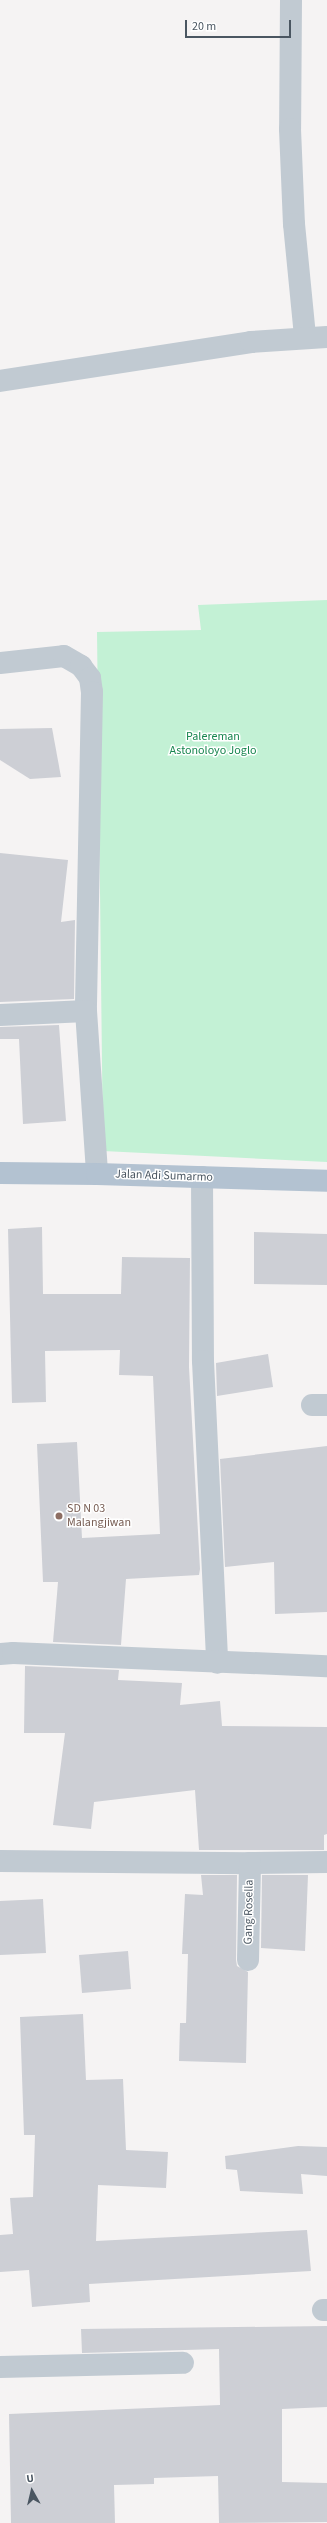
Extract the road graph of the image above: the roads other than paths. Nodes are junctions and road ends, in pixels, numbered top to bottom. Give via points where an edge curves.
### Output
1 (290, 0) edge
2 (305, 337) junction
3 (327, 337) edge
4 (0, 381) edge
5 (0, 663) edge
6 (86, 1011) junction
7 (0, 1015) edge
8 (0, 1173) edge
9 (97, 1174) junction
10 (202, 1177) junction
11 (327, 1181) edge
12 (0, 1654) edge
13 (217, 1663) junction
14 (327, 1666) edge
15 (0, 1861) edge
16 (327, 1862) edge
17 (250, 1863) junction
18 (248, 1960) dead end
19 (183, 2363) dead end
20 (0, 2367) edge

1 - 2 street via 290,129 294,216
2 - 3 street
2 - 4 street via 251,342
5 - 6 street via 64,656 81,666 90,678 92,692
6 - 7 street
6 - 9 street
8 - 9 main road, Jalan Adi Sumarmo
9 - 10 main road, Jalan Adi Sumarmo
10 - 11 main road, Jalan Adi Sumarmo
10 - 13 street via 203,1369
12 - 13 street
13 - 14 street
15 - 17 street
16 - 17 street
17 - 18 street, Gang Rosella
19 - 20 street

